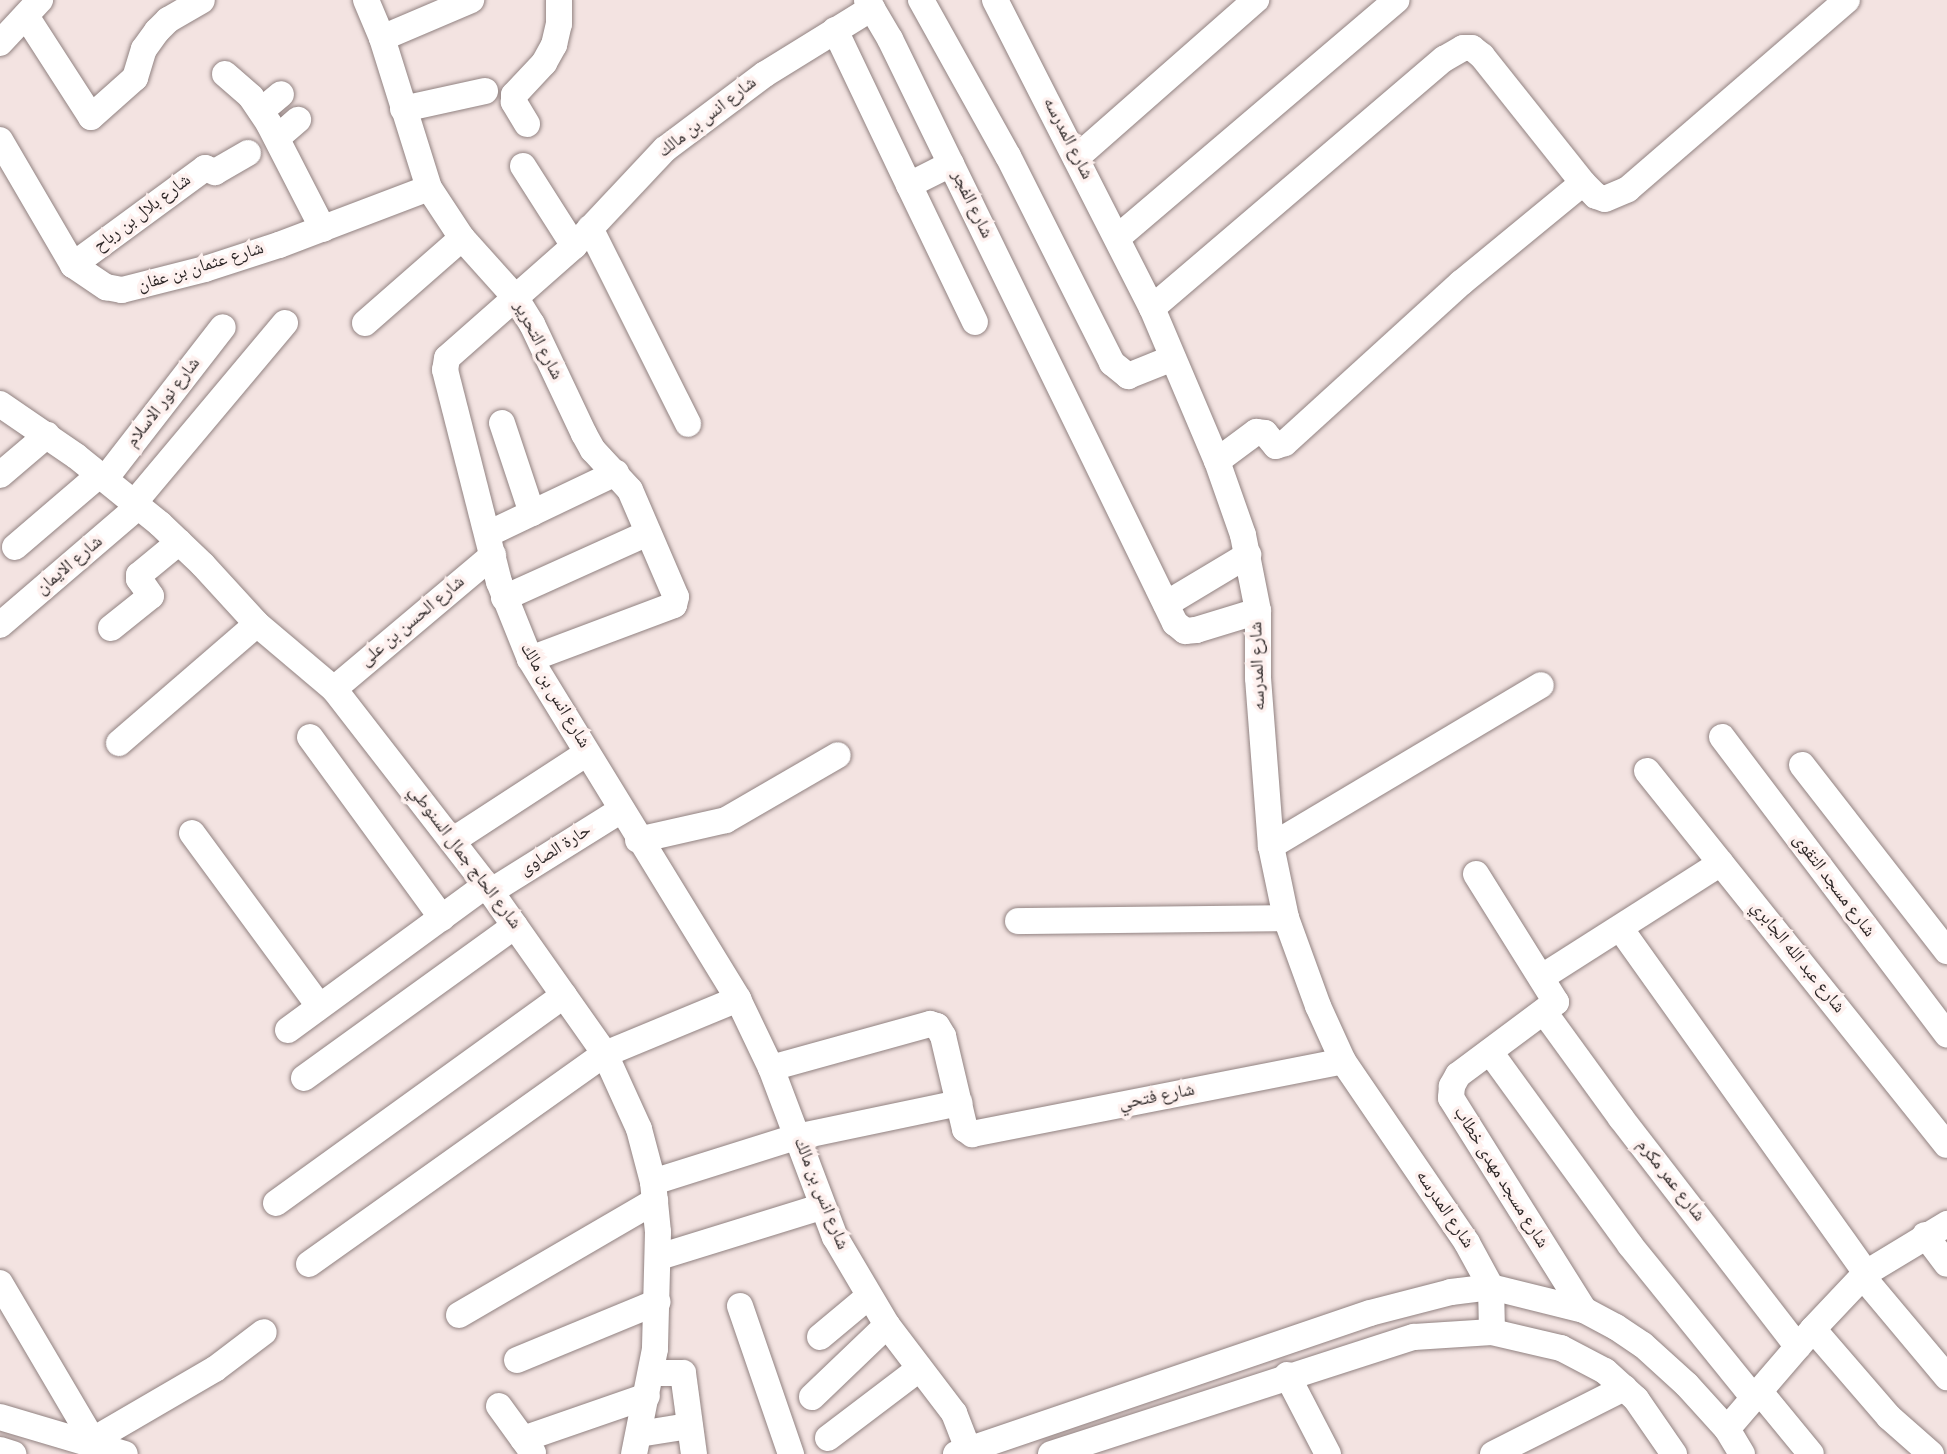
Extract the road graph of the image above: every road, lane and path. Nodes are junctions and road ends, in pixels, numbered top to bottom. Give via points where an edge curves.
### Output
1 (202, 0) edge
2 (366, 0) edge
3 (471, 0) edge
4 (559, 0) edge
5 (921, 0) edge
6 (995, 0) edge
7 (1256, 0) edge
8 (1397, 0) edge
9 (1847, 0) edge
10 (870, 4) edge
11 (33, 8) edge
12 (835, 30) junction
13 (382, 38) junction
14 (0, 43) edge
15 (225, 74) dead end
16 (485, 91) dead end
17 (403, 109) junction
18 (298, 120) dead end
19 (527, 124) dead end
20 (277, 138) junction
21 (0, 140) edge
22 (248, 153) dead end
23 (1076, 158) junction
24 (951, 164) junction
25 (523, 166) dead end
26 (1583, 183) junction
27 (909, 185) junction
28 (429, 188) junction
29 (323, 229) junction
30 (582, 237) junction
31 (462, 238) junction
32 (1117, 238) junction
33 (74, 265) junction
34 (515, 297) junction
35 (1152, 308) junction
36 (975, 322) dead end
37 (285, 323) dead end
38 (365, 323) dead end
39 (223, 327) dead end
40 (1173, 358) junction
41 (0, 404) edge
42 (502, 423) dead end
43 (688, 424) dead end
44 (47, 435) junction
45 (1217, 461) junction
46 (616, 473) junction
47 (0, 475) edge
48 (102, 477) junction
49 (137, 505) junction
50 (532, 513) junction
51 (648, 533) junction
52 (179, 542) junction
53 (490, 545) junction
54 (15, 547) dead end
55 (1248, 555) junction
56 (504, 598) junction
57 (1166, 604) junction
58 (1258, 611) junction
59 (257, 624) junction
60 (0, 625) edge
61 (111, 628) dead end
62 (530, 659) junction
63 (1541, 685) dead end
64 (334, 689) junction
65 (310, 737) dead end
66 (1721, 737) dead end
67 (119, 743) dead end
68 (587, 753) junction
69 (838, 755) dead end
70 (1802, 765) dead end
71 (1647, 771) dead end
72 (621, 810) junction
73 (192, 833) dead end
74 (452, 841) junction
75 (638, 841) junction
76 (1271, 846) junction
77 (1721, 863) junction
78 (1476, 874) dead end
79 (488, 889) junction
80 (442, 918) junction
81 (1286, 918) junction
82 (1018, 920) dead end
83 (515, 926) junction
84 (1620, 928) junction
85 (1947, 951) edge
86 (1542, 977) junction
87 (564, 995) junction
88 (738, 999) junction
89 (319, 1006) junction
90 (1550, 1007) junction
91 (288, 1030) dead end
92 (1947, 1034) edge
93 (1490, 1052) junction
94 (605, 1054) junction
95 (1343, 1061) junction
96 (771, 1068) junction
97 (304, 1078) dead end
98 (959, 1103) junction
99 (796, 1137) junction
100 (1947, 1145) edge
101 (654, 1192) junction
102 (276, 1203) dead end
103 (821, 1207) junction
104 (1936, 1229) edge
105 (659, 1257) junction
106 (309, 1264) dead end
107 (1947, 1264) edge
108 (1864, 1275) junction
109 (0, 1283) edge
110 (1491, 1287) junction
111 (868, 1297) junction
112 (658, 1302) junction
113 (740, 1306) dead end
114 (1584, 1310) junction
115 (459, 1315) dead end
116 (887, 1325) junction
117 (264, 1332) dead end
118 (1492, 1332) junction
119 (820, 1337) dead end
120 (1806, 1338) junction
121 (517, 1360) dead end
122 (919, 1369) junction
123 (1286, 1375) junction
124 (1947, 1377) edge
125 (649, 1384) junction
126 (1624, 1388) junction
127 (1757, 1395) junction
128 (812, 1396) dead end
129 (499, 1406) dead end
130 (0, 1417) edge
131 (690, 1426) junction
132 (1727, 1429) junction
133 (828, 1438) dead end
134 (95, 1443) junction
135 (636, 1444) edge
136 (528, 1446) edge
137 (0, 1450) edge
138 (965, 1452) edge
139 (13, 1454) edge
140 (125, 1454) edge
141 (694, 1454) edge
142 (791, 1454) edge
143 (1051, 1454) edge
144 (1328, 1454) edge
145 (1493, 1454) edge
146 (1674, 1454) edge
147 (1742, 1454) edge
148 (1811, 1454) edge
149 (1931, 1454) edge

1 - 11 street via 157,31 144,49 135,78 90,117
2 - 13 street, شارع التحرير
3 - 13 street
4 - 19 street via 554,45 514,95
5 - 40 street via 1008,156 1112,363 1128,376
6 - 23 street, شارع المدرسه
7 - 23 street
8 - 32 street
9 - 26 street via 1628,189 1605,199
10 - 12 street, شارع انس بن مالك
10 - 24 street
11 - 14 street
12 - 27 street
12 - 30 street, شارع انس بن مالك via 765,74 665,149
13 - 17 street, شارع التحرير
15 - 20 street via 271,103
16 - 17 street
17 - 28 street, شارع التحرير
18 - 20 street
20 - 29 street
21 - 33 street, شارع عثمان بن عفان
22 - 33 street, شارع بلال بن رباح via 215,172 205,168
23 - 32 street, شارع المدرسه
24 - 27 street, شارع الفجر
24 - 57 street, شارع الفجر
25 - 30 street
26 - 35 street via 1482,56 1463,48
26 - 45 street via 1461,283 1285,443 1276,446 1265,433 1256,432
27 - 36 street
28 - 29 street, شارع عثمان بن عفان
28 - 31 street, شارع التحرير
29 - 33 street, شارع عثمان بن عفان via 130,289 106,287
30 - 34 street, شارع انس بن مالك
30 - 43 street
31 - 34 street, شارع التحرير
31 - 38 street
32 - 35 street, شارع المدرسه
34 - 46 street, شارع التحرير via 593,450
34 - 53 street, شارع انس بن مالك via 445,363
35 - 40 street, شارع المدرسه
37 - 49 street, شارع الايمان
39 - 48 street, شارع نور الاسلام
40 - 45 street, شارع المدرسه
41 - 44 street, شارع الحاج جمال السنوطي
42 - 50 street
44 - 47 street
44 - 48 street, شارع الحاج جمال السنوطي
45 - 55 street, شارع المدرسه
46 - 50 street, شارع الحسن بن على
46 - 51 street, شارع التحرير via 630,490
48 - 49 street, شارع الحاج جمال السنوطي
48 - 54 street, شارع نور الاسلام
49 - 52 street, شارع الحاج جمال السنوطي
49 - 60 street, شارع الايمان
50 - 53 street, شارع الحسن بن على
51 - 56 street
51 - 62 street, شارع التحرير via 676,597 674,605
52 - 59 street, شارع الحاج جمال السنوطي
52 - 61 street via 139,575 149,598
53 - 56 street, شارع انس بن مالك
53 - 64 street, شارع الحسن بن على
55 - 57 street
55 - 58 street, شارع المدرسه
56 - 62 street, شارع انس بن مالك
57 - 58 street, شارع الفجر via 1175,623 1185,631
58 - 76 street, شارع المدرسه via 1258,678
59 - 64 street, شارع الحاج جمال السنوطي
59 - 67 street
62 - 68 street, شارع انس بن مالك
63 - 76 street
64 - 74 street, شارع الحاج جمال السنوطي
65 - 80 street
66 - 92 street, شارع مسجد التقوى
68 - 72 street, شارع انس بن مالك
68 - 74 street
69 - 75 street via 726,820
70 - 85 street
71 - 77 street, شارع عبد الله الجابري
72 - 75 street, شارع انس بن مالك
72 - 79 street, حارة الصاوى
73 - 89 street
74 - 79 street, شارع الحاج جمال السنوطي
75 - 88 street, شارع انس بن مالك
76 - 81 street, شارع المدرسه
77 - 84 street
77 - 100 street, شارع عبد الله الجابري
78 - 86 street, شارع عمر مكرم
79 - 80 street, حارة الصاوى
79 - 83 street, شارع الحاج جمال السنوطي
80 - 89 street, حارة الصاوى
81 - 82 street
81 - 95 street, شارع المدرسه
83 - 87 street, شارع الحاج جمال السنوطي
83 - 97 street
84 - 86 street
84 - 108 street
86 - 90 street, شارع عمر مكرم
87 - 94 street, شارع الحاج جمال السنوطي
87 - 102 street
88 - 94 street
88 - 96 street, شارع انس بن مالك
89 - 91 street, حارة الصاوى
90 - 93 street, شارع مسجد مهدى خطاب
90 - 120 street, شارع عمر مكرم via 1622,1118
93 - 114 street, شارع مسجد مهدى خطاب via 1458,1075 1451,1098
93 - 127 street via 1630,1245
94 - 101 street, شارع الحاج جمال السنوطي via 639,1129
94 - 106 street
95 - 98 street, شارع فتحي via 972,1134 966,1132
95 - 110 street, شارع المدرسه via 1467,1242
96 - 98 street via 930,1024 943,1036
96 - 99 street, شارع انس بن مالك
98 - 99 street
99 - 101 street
99 - 103 street, شارع انس بن مالك
101 - 105 street, شارع الحاج جمال السنوطي
101 - 115 street
103 - 105 street
103 - 111 street, شارع انس بن مالك
104 - 107 street
104 - 108 street
105 - 112 street, شارع الحاج جمال السنوطي
108 - 120 street
108 - 124 street
109 - 134 street
110 - 114 street
110 - 118 street, شارع المدرسه
110 - 138 street via 1451,1292 1370,1313
111 - 116 street, شارع انس بن مالك
111 - 119 street
112 - 121 street
112 - 125 street, شارع الحاج جمال السنوطي
113 - 142 street
114 - 132 street via 1643,1345
116 - 122 street, شارع انس بن مالك
116 - 128 street
117 - 134 street via 215,1369
118 - 123 street via 1414,1337
118 - 126 street via 1561,1348 1605,1371
120 - 127 street
120 - 149 street, شارع عمر مكرم
122 - 133 street
122 - 138 street, شارع انس بن مالك via 954,1413
123 - 143 street
123 - 144 street
125 - 131 street via 683,1373
125 - 135 street, شارع الحاج جمال السنوطي
125 - 136 street
126 - 145 street
126 - 146 street
127 - 132 street
127 - 148 street
129 - 136 street
130 - 134 street
131 - 135 street
131 - 141 street
132 - 147 street
134 - 140 street
137 - 139 street

